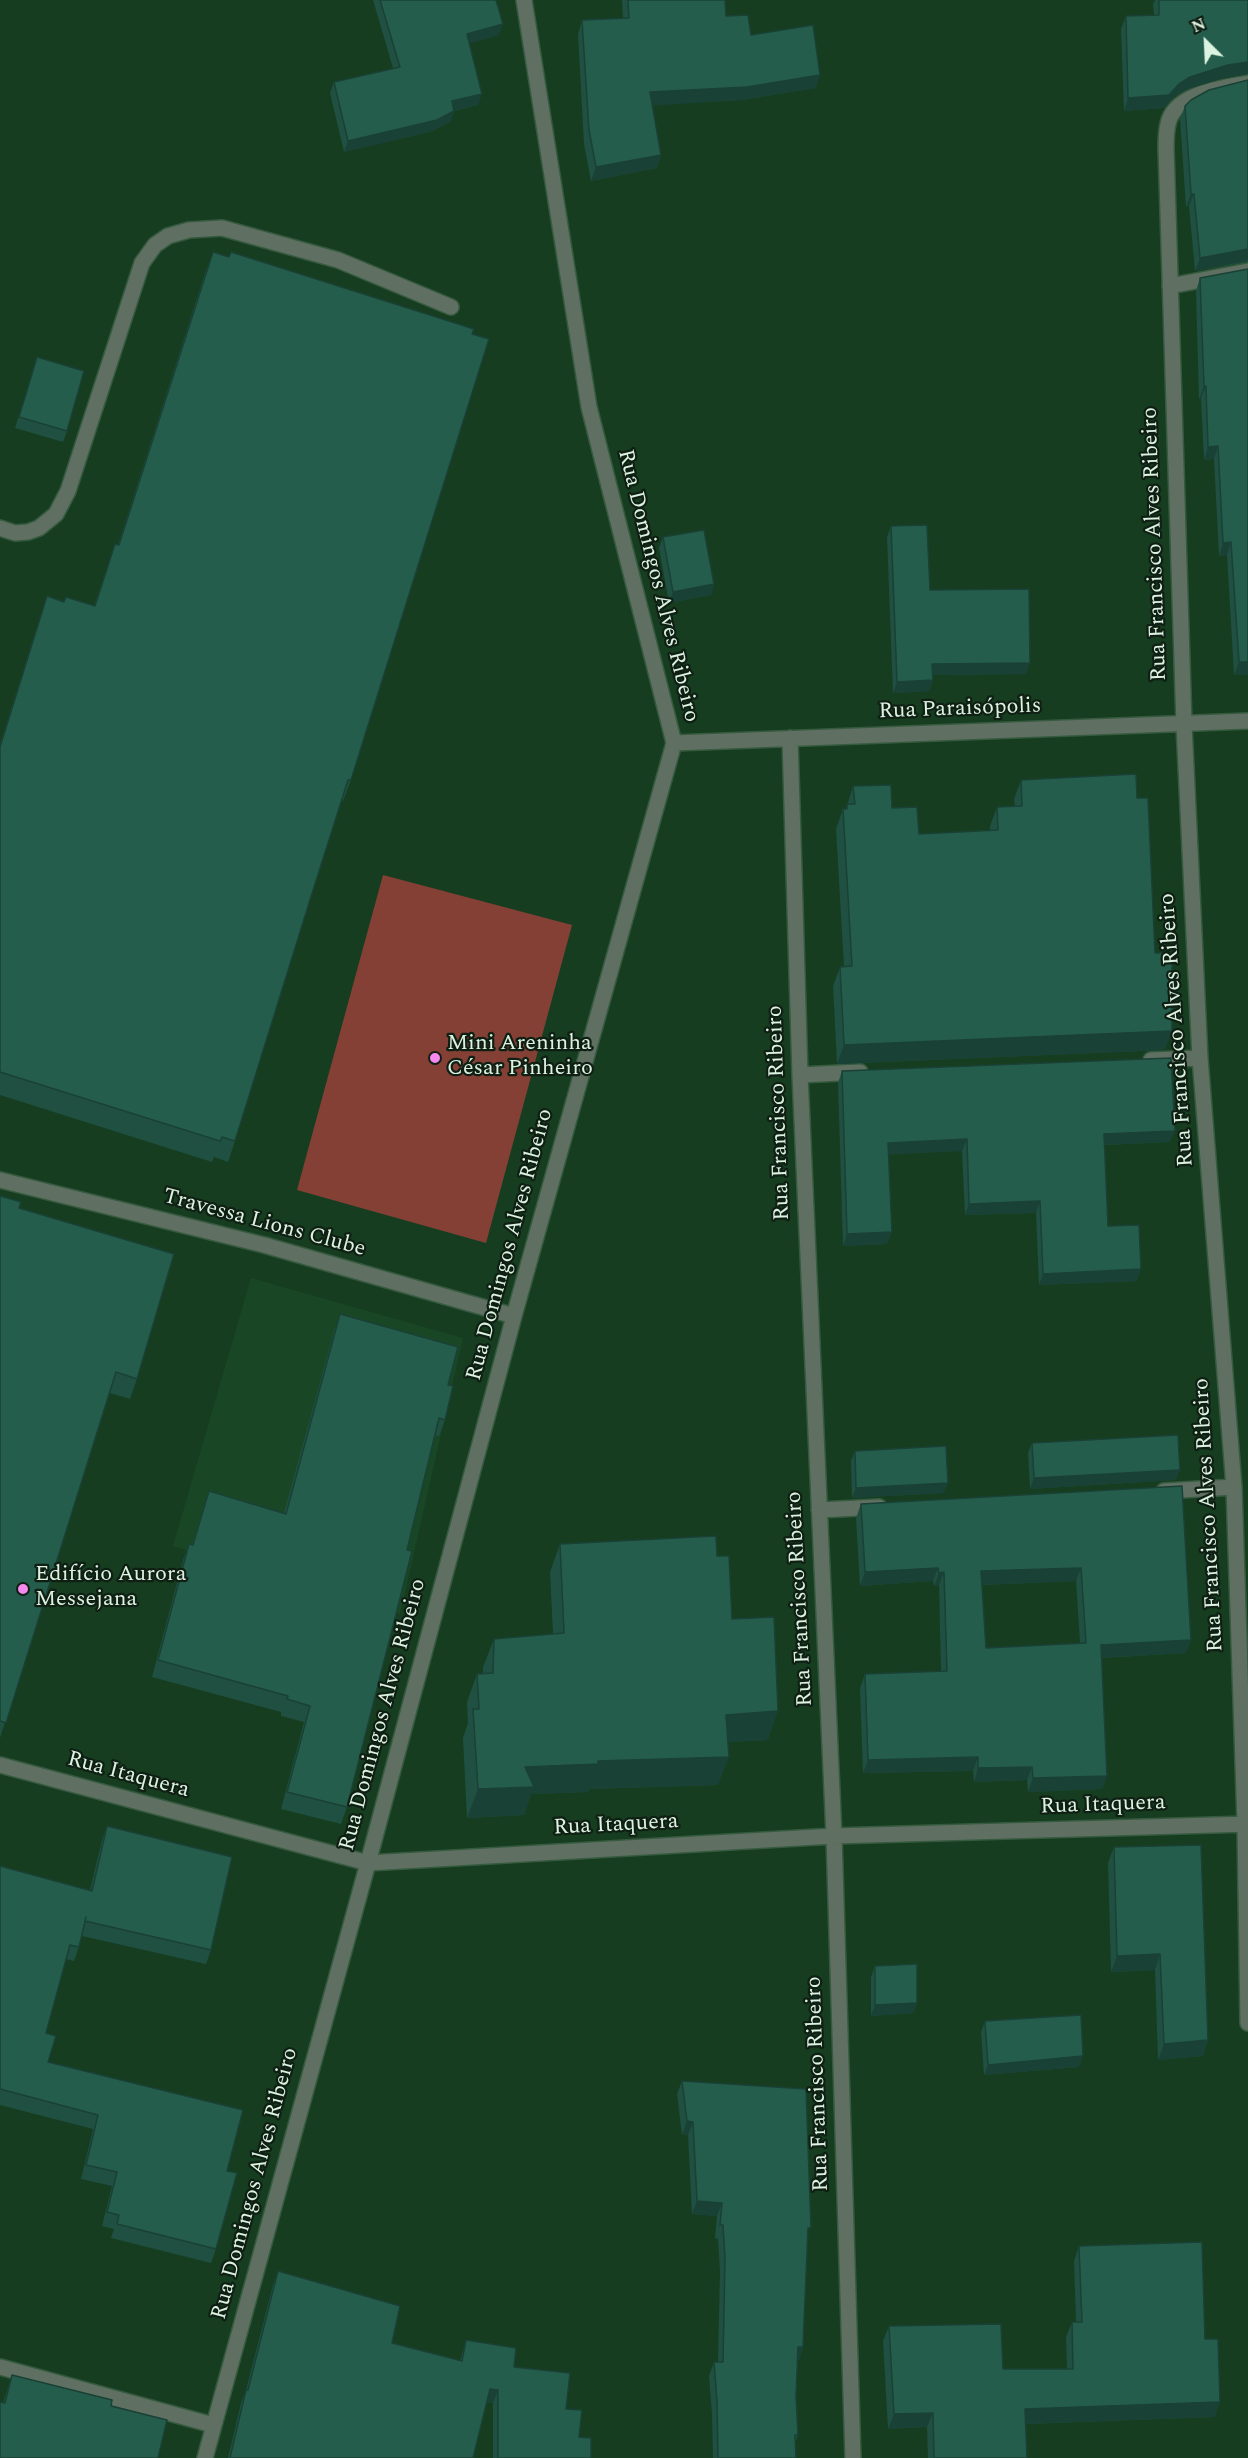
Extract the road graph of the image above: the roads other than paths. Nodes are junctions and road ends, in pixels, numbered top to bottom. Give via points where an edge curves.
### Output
1 (524, 0) edge
2 (1245, 83) edge
3 (1248, 271) edge
4 (1170, 286) junction
5 (451, 307) dead end
6 (0, 528) edge
7 (1248, 721) edge
8 (1184, 725) junction
9 (790, 738) junction
10 (674, 743) junction
11 (1200, 1058) junction
12 (1141, 1061) edge
13 (871, 1072) edge
14 (800, 1075) junction
15 (0, 1180) edge
16 (514, 1316) junction
17 (1234, 1487) junction
18 (1151, 1492) edge
19 (890, 1506) edge
20 (819, 1510) junction
21 (0, 1765) edge
22 (1246, 1824) edge
23 (834, 1836) junction
24 (368, 1863) junction
25 (1248, 2023) edge
26 (0, 2367) edge
27 (213, 2425) junction
28 (205, 2458) edge
29 (853, 2458) edge

1 - 10 street, Rua Domingos Alves Ribeiro via 589,407
2 - 4 street, Rua Francisco Alves Ribeiro via 1183,102 1168,124
3 - 4 street
4 - 8 street, Rua Francisco Alves Ribeiro
5 - 6 street via 338,260 222,228 168,236 155,245 142,263 76,472 56,514 28,532
7 - 8 street, Rua Paraisópolis
8 - 9 street, Rua Paraisópolis
8 - 11 street, Rua Francisco Alves Ribeiro
9 - 10 street, Rua Paraisópolis
9 - 14 street, Rua Francisco Ribeiro
10 - 16 street, Rua Domingos Alves Ribeiro
11 - 12 street
11 - 17 street, Rua Francisco Alves Ribeiro
13 - 14 street
14 - 20 street, Rua Francisco Ribeiro
15 - 16 street, Travessa Lions Clube via 264,1245
16 - 24 street, Rua Domingos Alves Ribeiro
17 - 18 street
17 - 22 street, Rua Francisco Alves Ribeiro
19 - 20 street
20 - 23 street, Rua Francisco Ribeiro
21 - 24 street, Rua Itaquera
22 - 23 street, Rua Itaquera
22 - 25 street, Rua Francisco Alves Ribeiro
23 - 24 street, Rua Itaquera
23 - 29 street, Rua Francisco Ribeiro
24 - 27 street, Rua Domingos Alves Ribeiro
26 - 27 street
27 - 28 street, Rua Domingos Alves Ribeiro

